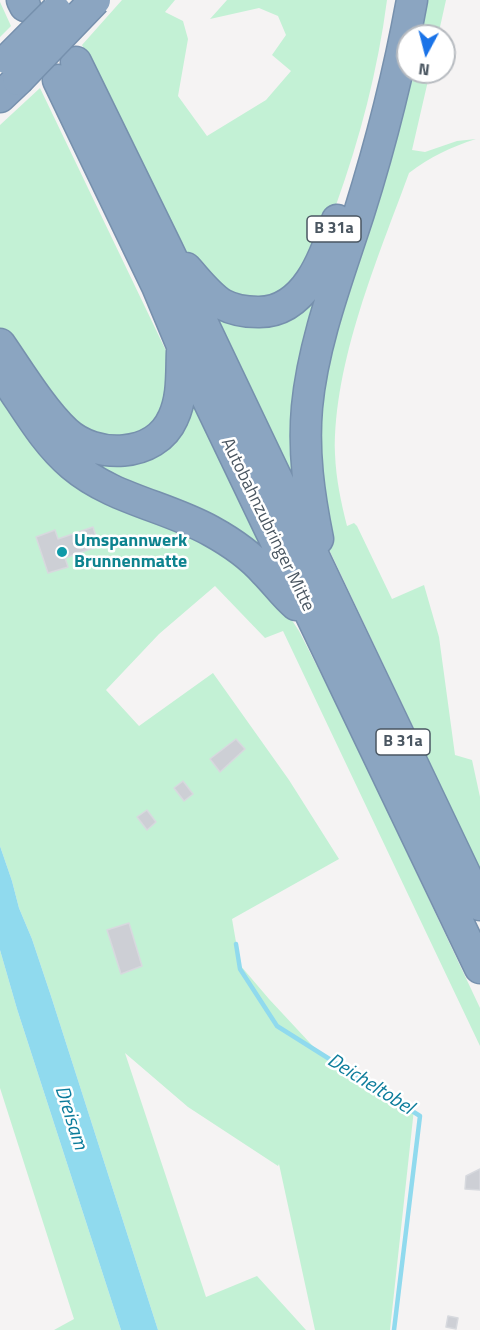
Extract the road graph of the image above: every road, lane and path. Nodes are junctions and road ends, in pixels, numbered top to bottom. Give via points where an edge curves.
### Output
1 (66, 0) edge
2 (95, 0) edge
3 (395, 0) edge
4 (412, 0) edge
5 (6, 75) edge
6 (167, 248) junction
7 (0, 344) edge
8 (183, 348) junction
9 (0, 371) edge
10 (325, 580) junction
11 (313, 620) junction
12 (480, 905) edge
13 (480, 968) edge

1 - 5 highway, bridge
2 - 5 highway, bridge
3 - 6 highway, B 31a via 358,158 327,251 297,297 283,307 265,312 233,309 207,291
4 - 10 highway via 389,108 315,358 309,396 307,478
6 - 8 highway, Autobahnzubringer Mitte / B 31a via 67,71
6 - 10 highway, Autobahnzubringer Mitte / B 31a
7 - 8 highway via 66,432 89,447 117,451 144,445 167,429 180,393
8 - 11 highway, Autobahnzubringer Mitte / B 31a
9 - 11 highway, B 31a via 71,464 123,496 186,518 234,543
10 - 12 highway, Autobahnzubringer Mitte / B 31a
11 - 13 highway, Autobahnzubringer Mitte / B 31a

